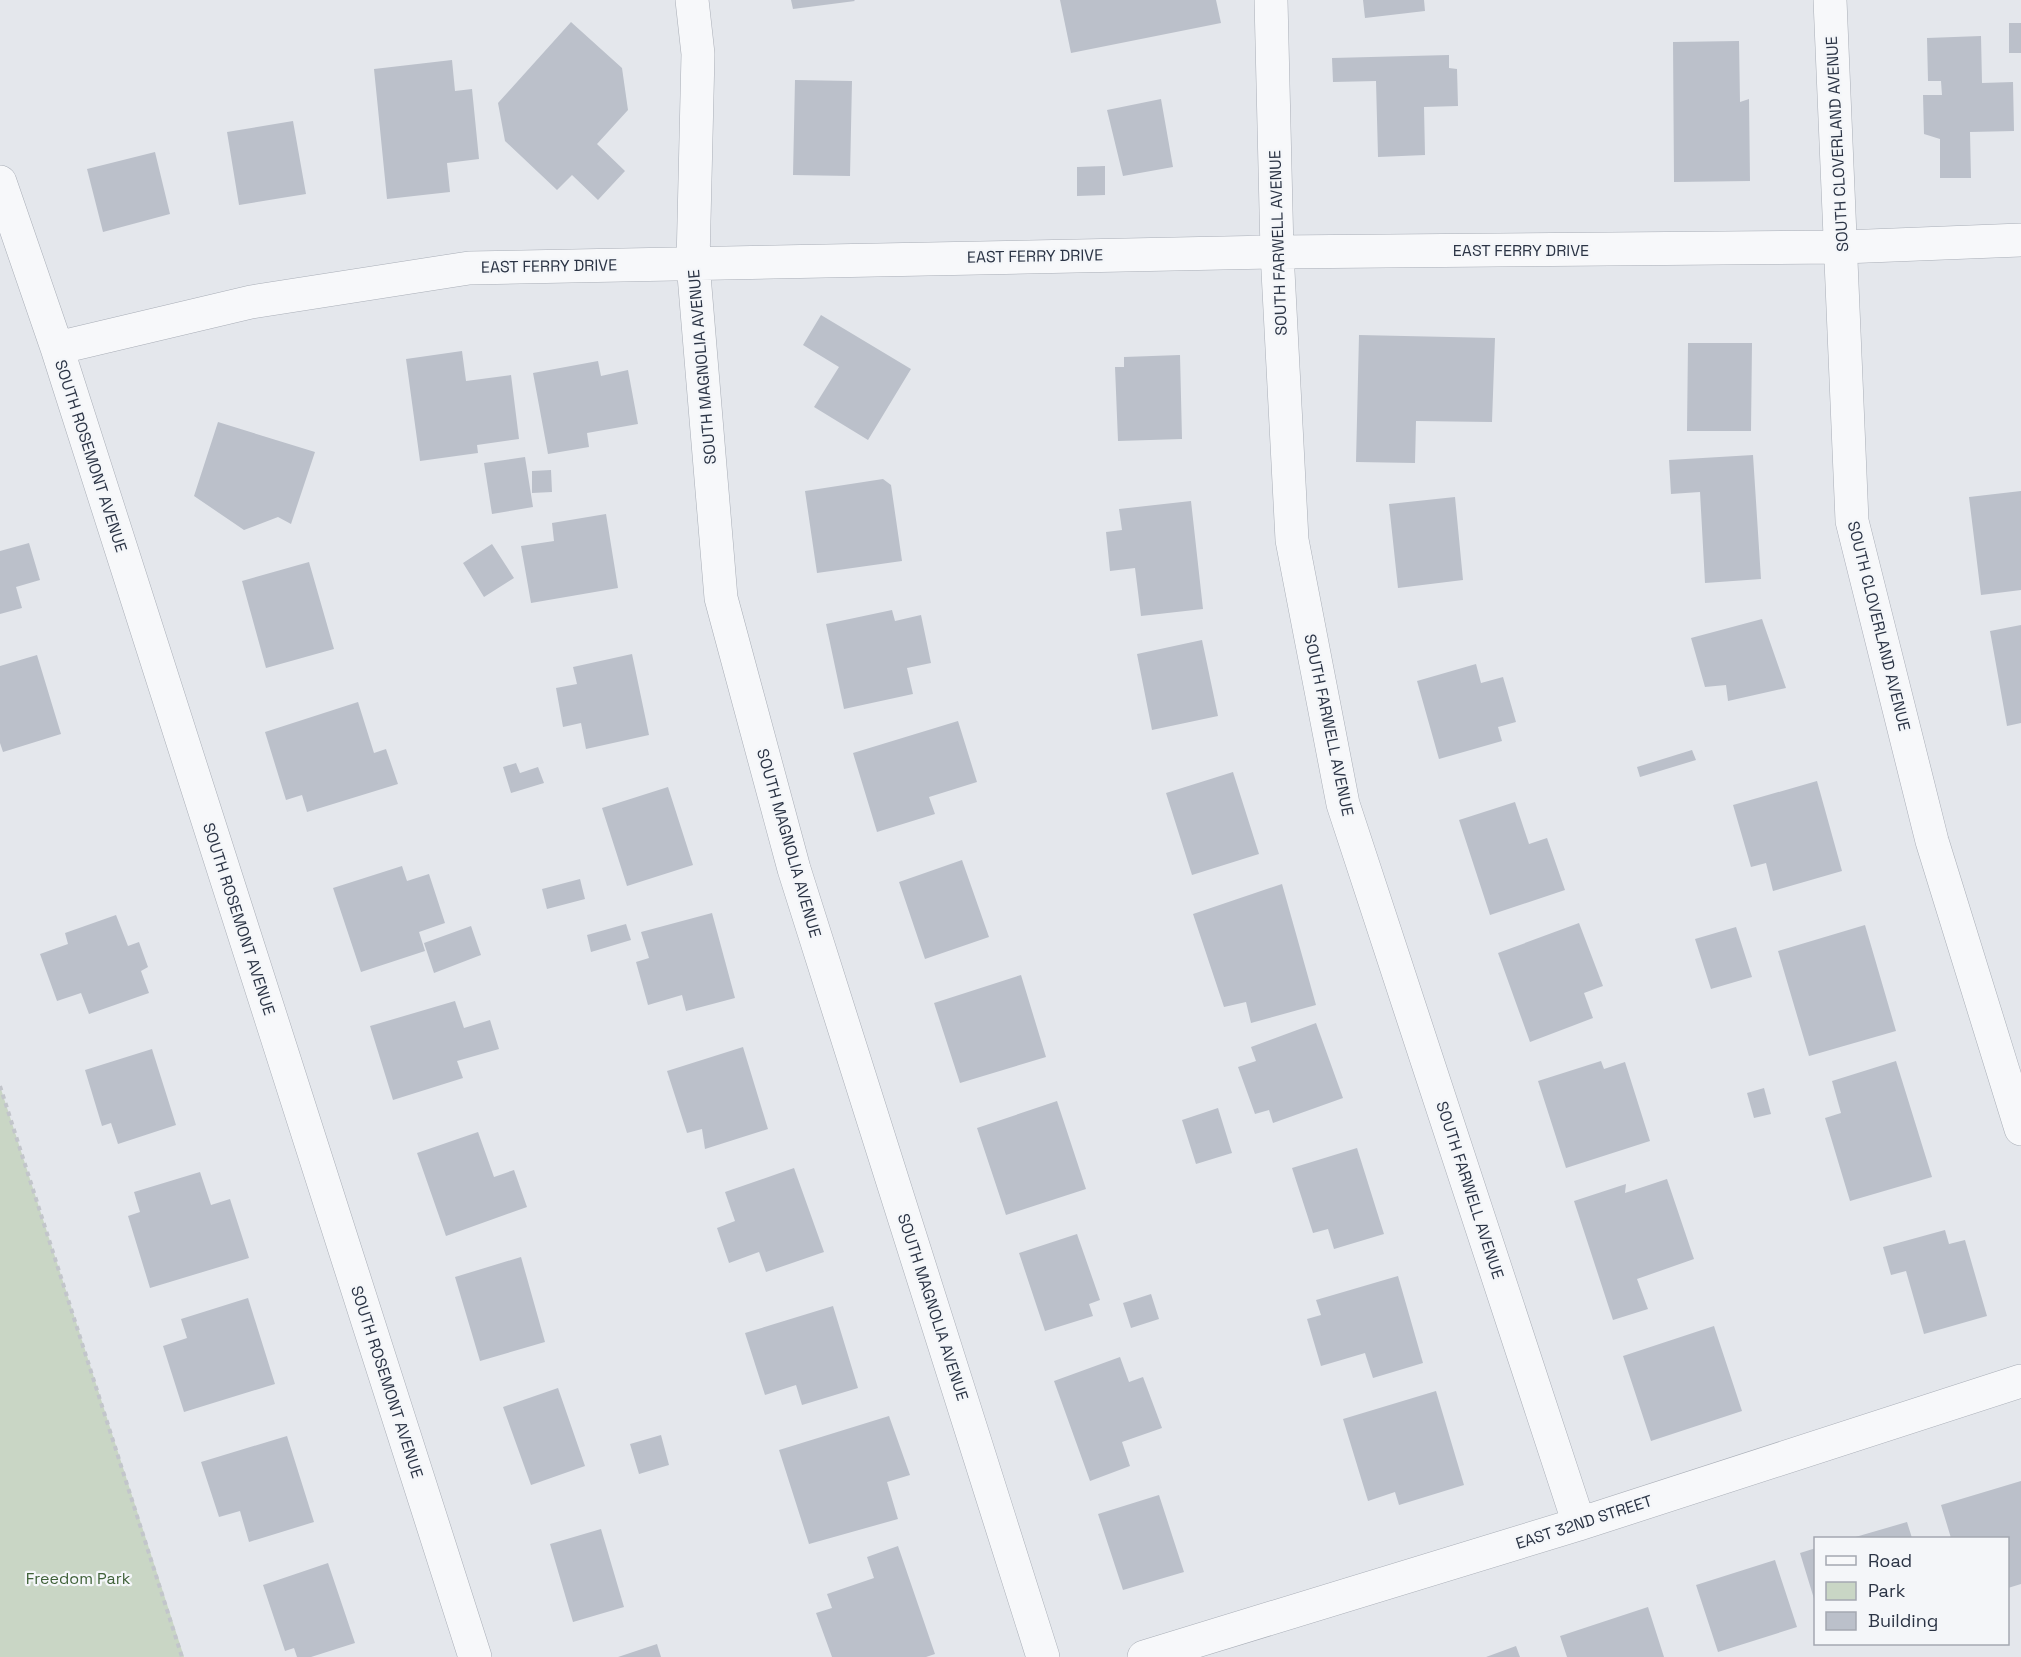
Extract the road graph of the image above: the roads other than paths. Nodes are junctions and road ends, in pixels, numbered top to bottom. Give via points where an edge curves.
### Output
1 (692, 0) edge
2 (1271, 0) edge
3 (1830, 0) edge
4 (0, 182) edge
5 (2021, 240) edge
6 (1843, 247) junction
7 (1277, 252) junction
8 (693, 263) junction
9 (57, 348) junction
10 (2021, 1129) edge
11 (2021, 1381) edge
12 (1579, 1524) junction
13 (475, 1657) edge
14 (1043, 1657) edge
15 (1144, 1657) edge

1 - 8 street, SOUTH MAGNOLIA AVENUE via 698,54
2 - 7 street, SOUTH FARWELL AVENUE
3 - 6 street, SOUTH CLOVERLAND AVENUE
4 - 9 street, SOUTH ROSEMONT AVENUE
5 - 6 street, EAST FERRY DRIVE
6 - 7 street, EAST FERRY DRIVE
6 - 10 street, SOUTH CLOVERLAND AVENUE via 1852,521 1932,841
7 - 8 street, EAST FERRY DRIVE
7 - 12 street, SOUTH FARWELL AVENUE via 1292,540 1343,804
8 - 9 street, EAST FERRY DRIVE via 469,268 251,302
8 - 14 street, SOUTH MAGNOLIA AVENUE via 721,598 794,869
9 - 13 street, SOUTH ROSEMONT AVENUE
11 - 12 street, EAST 32ND STREET
12 - 15 street, EAST 32ND STREET

